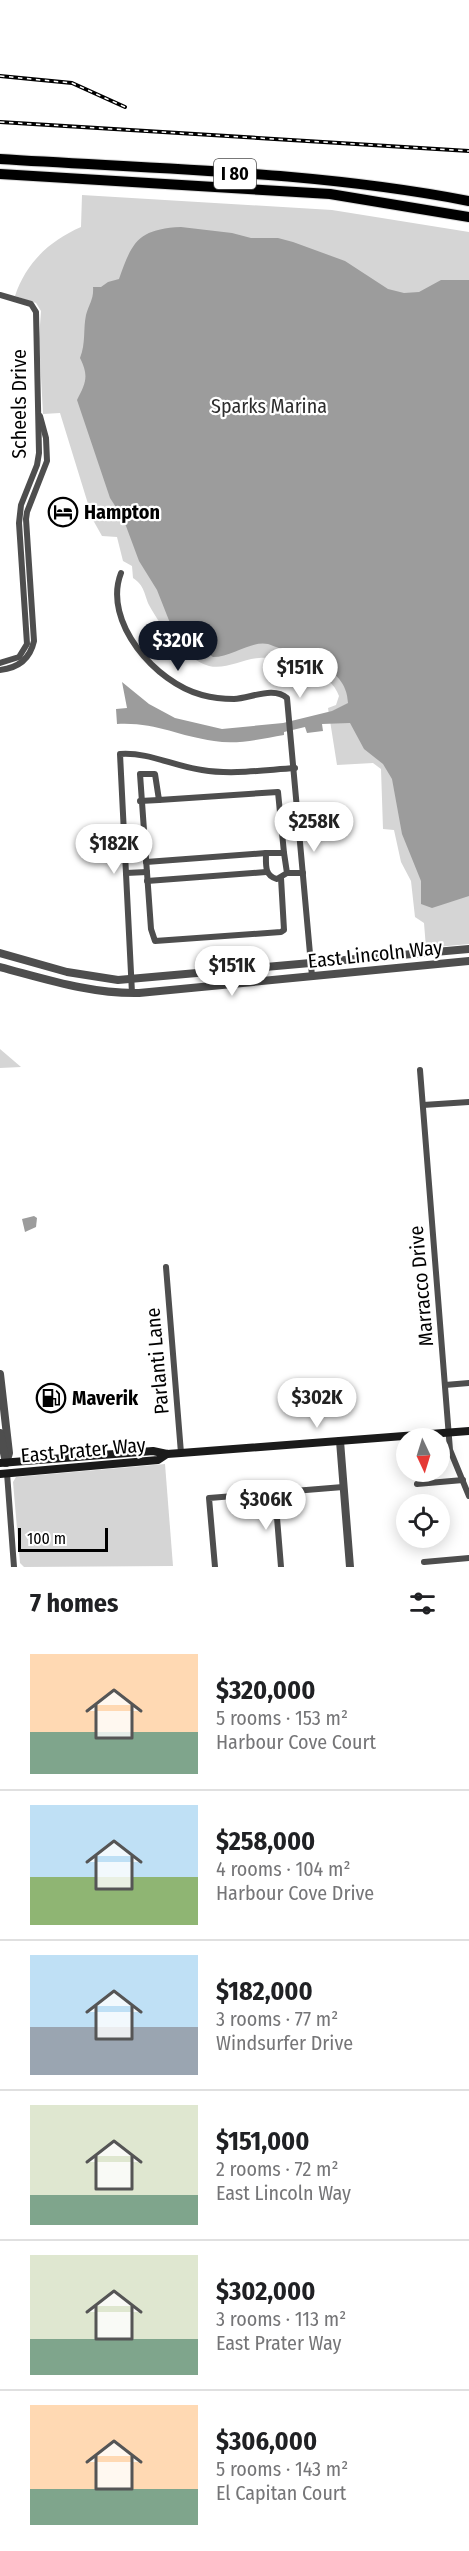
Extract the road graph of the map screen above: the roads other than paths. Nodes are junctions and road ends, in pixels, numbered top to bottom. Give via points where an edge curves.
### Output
1 (0, 159) edge
2 (0, 174) edge
3 (469, 201) edge
4 (469, 217) edge
5 (0, 295) edge
6 (39, 409) junction
7 (27, 569) junction
8 (121, 573) dead end
9 (0, 663) edge
10 (0, 670) edge
11 (295, 768) junction
12 (159, 800) junction
13 (141, 801) junction
14 (266, 853) junction
15 (284, 853) junction
16 (146, 862) junction
17 (147, 872) junction
18 (266, 872) junction
19 (126, 873) junction
20 (287, 873) junction
21 (303, 873) junction
22 (280, 878) junction
23 (147, 881) junction
24 (469, 949) edge
25 (0, 953) edge
26 (469, 961) edge
27 (311, 963) junction
28 (0, 967) edge
29 (312, 976) junction
30 (132, 979) junction
31 (132, 993) junction
32 (420, 1070) dead end
33 (469, 1102) edge
34 (423, 1105) junction
35 (166, 1267) dead end
36 (0, 1374) edge
37 (469, 1383) edge
38 (445, 1385) junction
39 (449, 1428) edge
40 (469, 1431) edge
41 (450, 1432) edge
42 (0, 1433) edge
43 (396, 1436) edge
44 (450, 1439) edge
45 (340, 1441) junction
46 (181, 1453) junction
47 (167, 1454) junction
48 (3, 1463) edge
49 (3, 1473) edge
50 (463, 1480) junction
51 (417, 1484) dead end
52 (343, 1487) junction
53 (275, 1493) junction
54 (469, 1496) edge
55 (469, 1558) edge
56 (424, 1562) dead end
57 (14, 1567) edge
58 (215, 1567) edge
59 (281, 1567) edge
60 (350, 1567) edge

1 - 3 highway, I 80 via 294,178
2 - 4 highway, I 80 via 330,194
5 - 6 street, Scheels Drive via 31,304 36,312
6 - 7 street, Scheels Drive via 38,459 20,516
6 - 7 street via 47,461 27,512
7 - 9 street, Scheels Drive via 27,645 19,657
7 - 10 street via 29,607 33,612 32,649 26,660
8 - 11 street via 115,594 124,622 140,651 167,679 189,691 219,698 283,694 288,701
11 - 19 street via 218,772 187,768 149,755 120,754
11 - 21 street
12 - 13 street
12 - 13 street via 158,777 145,774 138,777
12 - 15 street via 278,792
13 - 16 street
14 - 15 street
14 - 16 street
14 - 18 street
15 - 20 street
16 - 17 street
17 - 19 street
17 - 23 street
18 - 22 street
18 - 23 street
19 - 30 street
20 - 21 street
20 - 22 street
21 - 27 street
22 - 23 street via 284,930 281,932 159,942 153,938
24 - 27 street, East Lincoln Way
25 - 30 street, East Lincoln Way via 67,972
26 - 29 street, East Lincoln Way
27 - 29 street
27 - 30 street, East Lincoln Way
28 - 31 street, East Lincoln Way via 81,988
29 - 31 street, East Lincoln Way
30 - 31 street
32 - 34 street, Marracco Drive
33 - 34 street
34 - 38 street, Marracco Drive
35 - 46 street, Parlanti Lane
36 - 48 street via 9,1453
37 - 38 street
38 - 39 street, Marracco Drive
40 - 41 main road, East Prater Way
42 - 48 street
43 - 45 main road, East Prater Way
44 - 50 street, Marracco Drive via 453,1460
45 - 46 main road, East Prater Way
45 - 52 street
46 - 47 main road, East Prater Way
47 - 48 main road, East Prater Way via 153,1451
47 - 49 main road, East Prater Way via 158,1460
48 - 49 street
49 - 57 street
50 - 51 street
50 - 54 street, Marracco Drive
52 - 53 street
52 - 60 street
53 - 58 street via 209,1498
53 - 59 street
55 - 56 street

